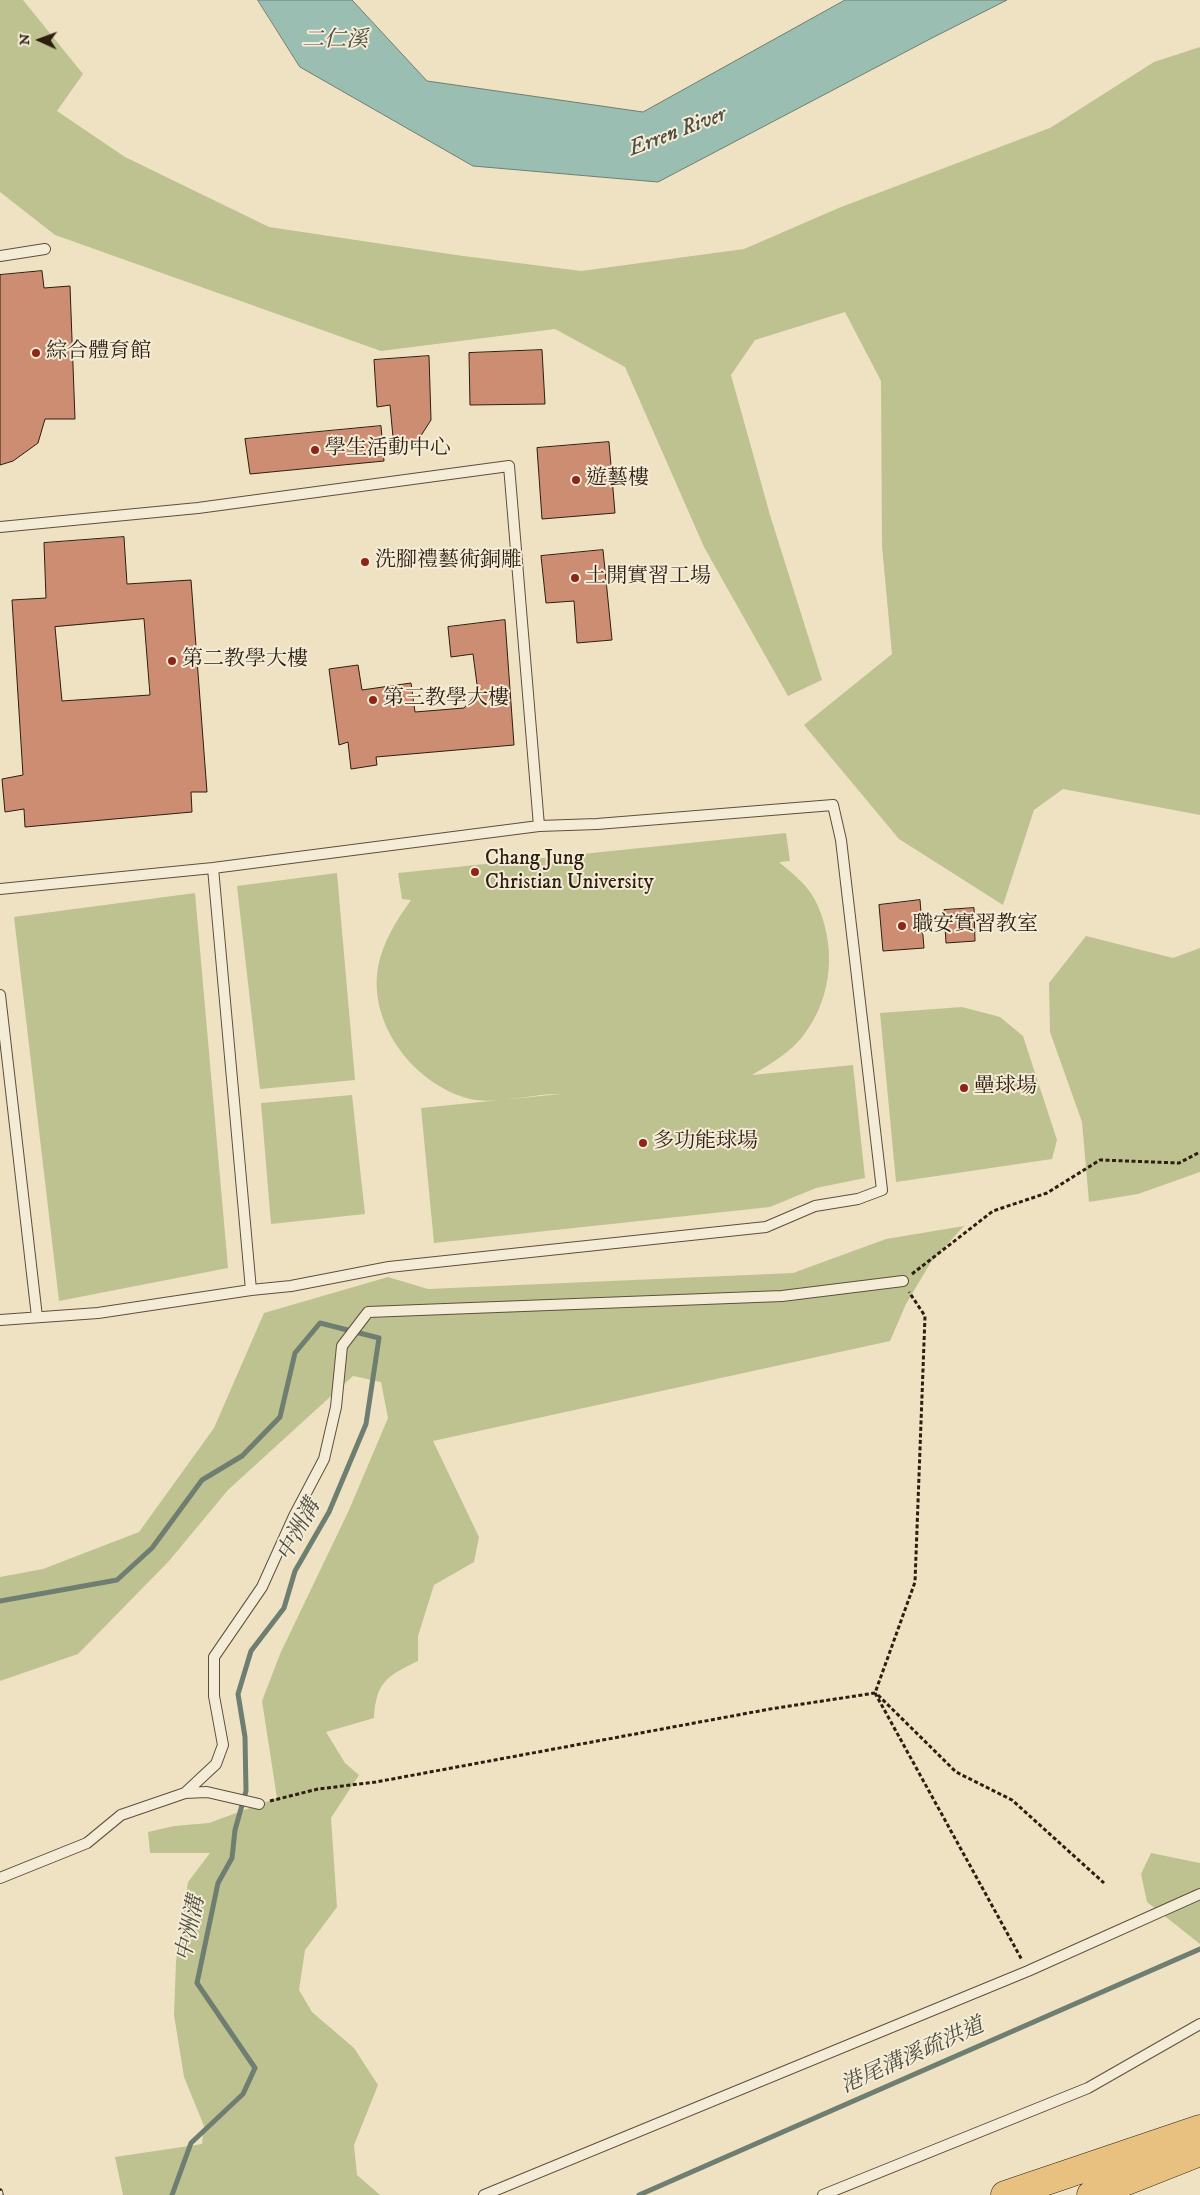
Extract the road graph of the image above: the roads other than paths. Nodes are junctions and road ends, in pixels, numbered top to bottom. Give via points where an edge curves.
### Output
1 (44, 249) dead end
2 (0, 256) edge
3 (0, 527) edge
4 (539, 826) junction
5 (213, 868) junction
6 (0, 889) edge
7 (0, 995) edge
8 (903, 1281) road end
9 (251, 1290) junction
10 (37, 1317) junction
11 (0, 1320) edge
12 (185, 1793) junction
13 (259, 1804) road end
14 (0, 1878) edge
15 (1200, 1894) edge
16 (1200, 2024) edge
17 (1200, 2129) edge
18 (1200, 2152) edge
19 (484, 2195) edge
20 (823, 2195) edge
21 (1006, 2195) edge
22 (1091, 2195) edge

1 - 2 lane
3 - 4 lane via 198,508 509,466
4 - 5 lane
4 - 9 lane via 833,805 841,840 882,1190 858,1199 815,1206 766,1227 389,1267 291,1286
5 - 6 lane
5 - 9 lane
7 - 10 lane
8 - 12 lane via 782,1296 368,1312 342,1346 336,1408 324,1459 262,1587 214,1657 214,1696 223,1745 216,1764
9 - 10 lane via 98,1313
10 - 11 lane
12 - 13 lane via 207,1792
12 - 14 lane via 121,1815 87,1843
15 - 19 lane via 1028,1971
16 - 20 lane via 1088,2088
17 - 21 highway
18 - 22 highway

